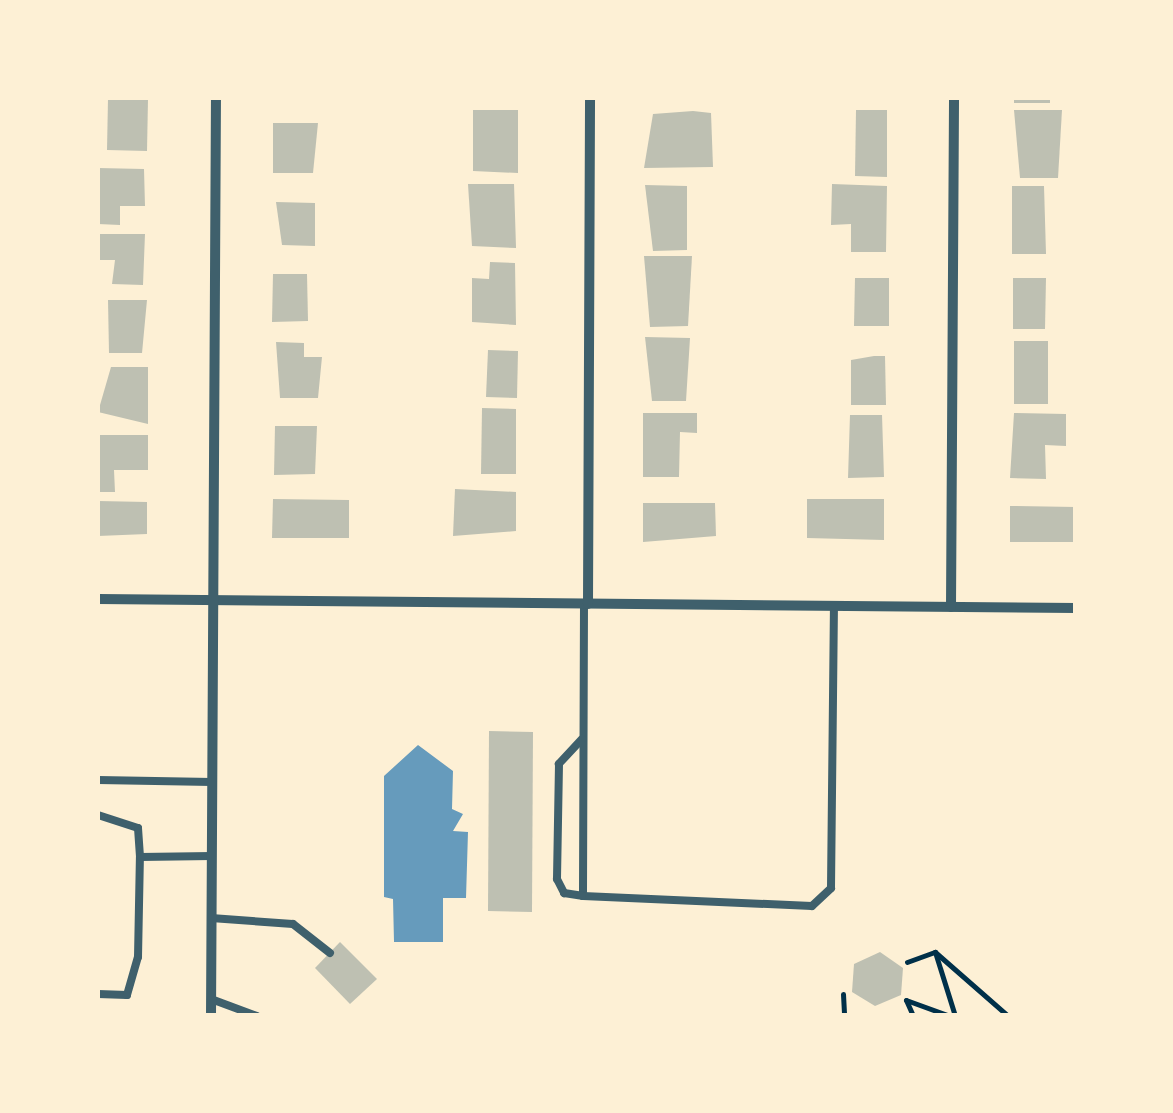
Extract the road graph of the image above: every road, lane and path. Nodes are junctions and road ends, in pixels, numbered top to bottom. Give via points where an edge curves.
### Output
1 (216, 98) edge
2 (590, 98) edge
3 (954, 98) edge
4 (98, 598) edge
5 (213, 600) junction
6 (586, 604) junction
7 (834, 606) junction
8 (951, 607) junction
9 (1076, 608) edge
10 (582, 738) junction
11 (98, 780) edge
12 (212, 782) junction
13 (98, 815) edge
14 (140, 856) junction
15 (212, 856) junction
16 (582, 896) junction
17 (212, 918) junction
18 (935, 952) junction
19 (330, 954) dead end
20 (907, 962) dead end
21 (98, 994) edge
22 (842, 994) dead end
23 (211, 998) junction
24 (211, 1016) edge
25 (257, 1016) edge
26 (844, 1016) edge
27 (913, 1016) edge
28 (952, 1016) edge
29 (1008, 1016) edge

1 - 5 street
2 - 6 street
3 - 8 street
4 - 5 street
5 - 6 street
5 - 12 street
6 - 7 street
6 - 10 lane
7 - 8 street
7 - 16 lane via 828,896 812,906
8 - 9 street
10 - 16 lane
10 - 16 lane via 558,764 557,879 564,893
11 - 12 lane
12 - 15 street
13 - 14 lane via 138,828
14 - 15 lane
14 - 21 lane via 138,957 127,995
15 - 17 street
17 - 19 lane via 293,924
17 - 23 street
18 - 20 path
18 - 28 path
18 - 29 path
22 - 26 path
23 - 24 street
23 - 25 lane
27 - 28 path via 906,1000

